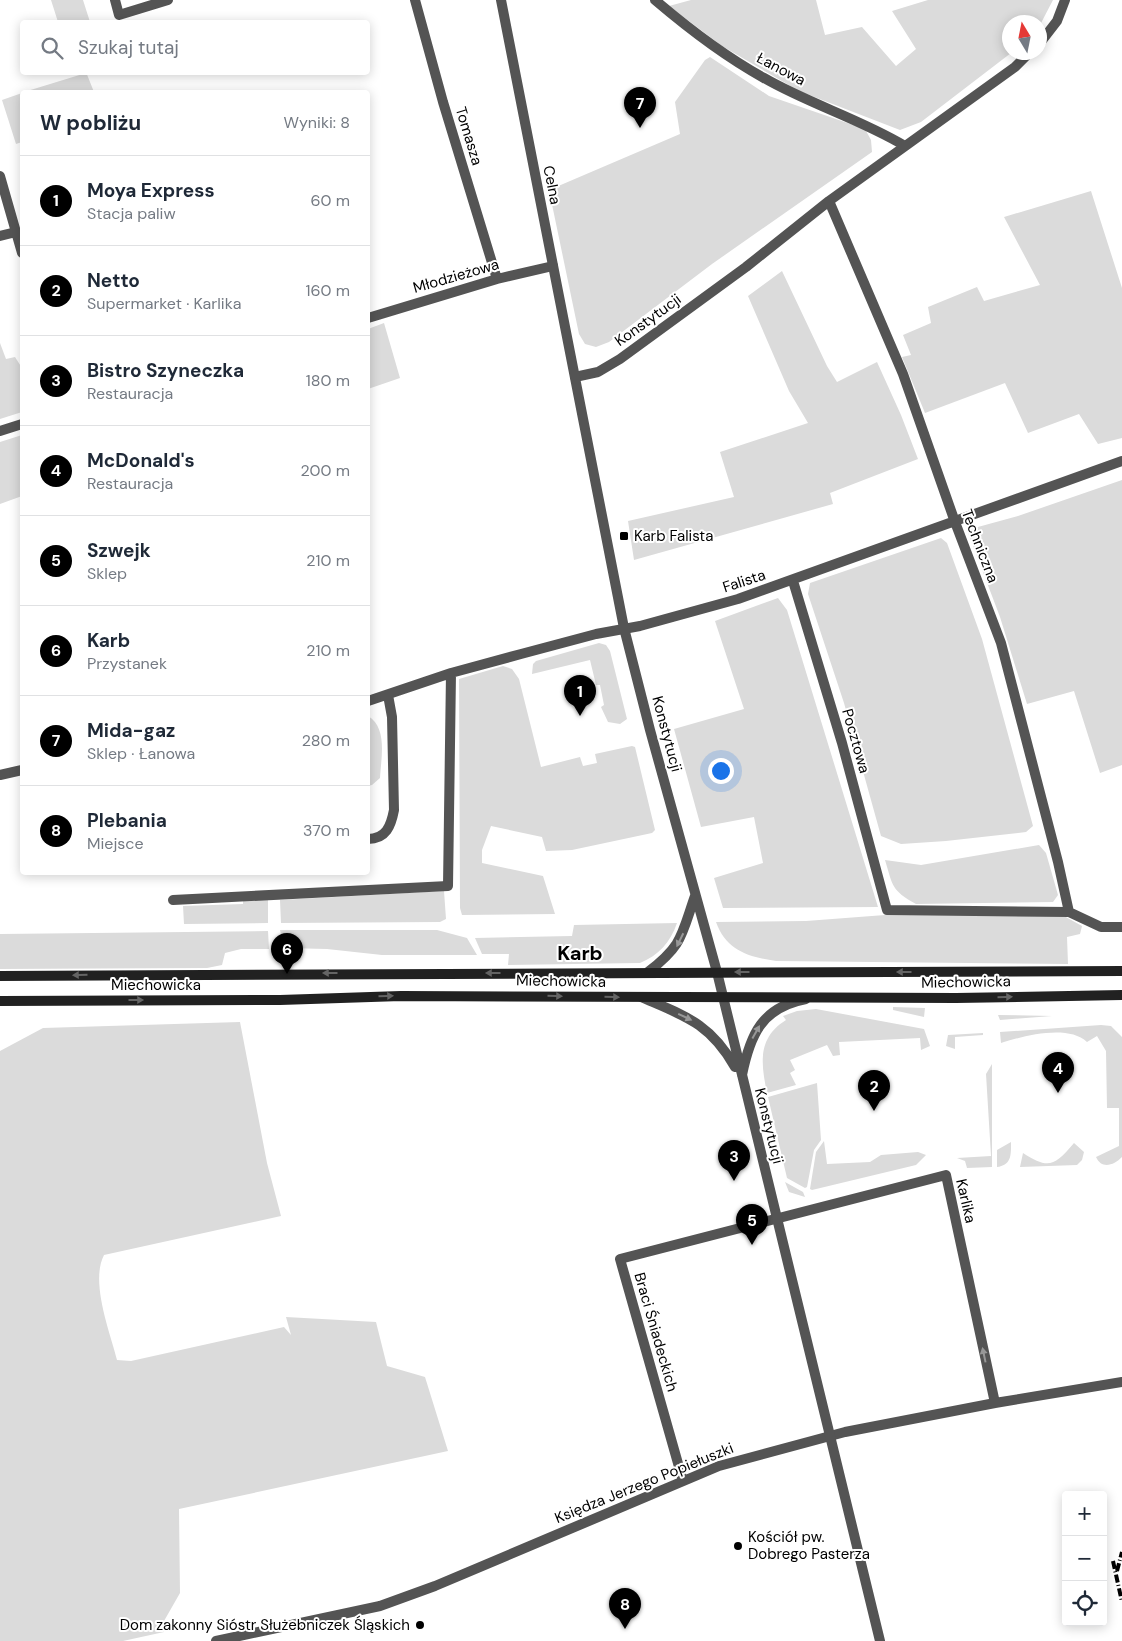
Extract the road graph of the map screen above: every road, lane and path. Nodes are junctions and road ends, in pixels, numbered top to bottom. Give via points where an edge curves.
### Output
1 (115, 0) edge
2 (168, 0) edge
3 (415, 0) edge
4 (501, 0) edge
5 (655, 0) edge
6 (1065, 0) edge
7 (1047, 34) edge
8 (1021, 60) edge
9 (905, 146) junction
10 (0, 176) edge
11 (830, 201) junction
12 (16, 232) junction
13 (0, 236) edge
14 (20, 246) edge
15 (553, 266) junction
16 (497, 279) junction
17 (370, 317) edge
18 (575, 377) junction
19 (20, 425) edge
20 (0, 431) edge
21 (1122, 461) edge
22 (955, 522) junction
23 (794, 581) junction
24 (624, 628) junction
25 (451, 673) junction
26 (388, 695) junction
27 (370, 700) edge
28 (20, 770) edge
29 (0, 775) edge
30 (370, 839) edge
31 (695, 896) junction
32 (173, 900) dead end
33 (1069, 912) junction
34 (1122, 927) edge
35 (1122, 971) edge
36 (648, 972) junction
37 (717, 972) junction
38 (0, 976) edge
39 (1118, 995) edge
40 (641, 997) junction
41 (722, 997) junction
42 (816, 998) junction
43 (0, 1001) edge
44 (742, 1079) junction
45 (776, 1218) junction
46 (1122, 1382) edge
47 (995, 1403) junction
48 (830, 1435) junction
49 (683, 1481) junction
50 (216, 1641) edge
51 (880, 1641) edge

1 - 2 street via 119,15
3 - 16 street, Tomasza
4 - 15 street, Celna
5 - 9 street, Łanowa via 719,51 764,79 876,129
6 - 7 street via 1057,21
8 - 9 street, Konstytucji
9 - 11 street, Konstytucji
10 - 12 street
11 - 18 street, Konstytucji via 620,359 598,372
11 - 22 street, Techniczna via 903,374
12 - 13 street
12 - 14 street
15 - 16 street, Młodzieżowa
15 - 18 street, Celna
16 - 17 street, Młodzieżowa
18 - 24 street, Konstytucji
19 - 20 street
21 - 22 street, Falista
22 - 23 street, Falista
22 - 33 street, Techniczna via 1001,643
23 - 24 street, Falista via 684,615
23 - 33 street, Pocztowa via 887,910
24 - 25 street, Falista
24 - 31 street, Konstytucji
25 - 26 street, Falista
25 - 32 street via 448,886
26 - 27 street, Falista
26 - 30 street via 392,716 394,810 392,825 386,832
28 - 29 street
31 -> 36 street via 676,947
31 - 37 street, Konstytucji
33 - 34 street via 1101,927
35 -> 37 main road, Miechowicka
36 - 37 main road, Miechowicka
36 -> 38 main road, Miechowicka
37 - 41 street, Konstytucji
42 -> 39 main road, Miechowicka
40 - 41 main road, Miechowicka
43 -> 40 main road, Miechowicka
40 -> 44 street via 699,1023 728,1053
41 - 42 main road, Miechowicka
41 - 44 street, Konstytucji
44 -> 42 street via 746,1053 762,1022 780,1008
44 - 45 street, Konstytucji
47 -> 45 street, Karlika via 946,1175
45 - 48 street, Konstytucji
45 - 49 street, Braci Śniadeckich via 620,1258
46 - 47 street, Księdza Jerzego Popiełuszki
47 - 48 street, Księdza Jerzego Popiełuszki
48 - 49 street, Księdza Jerzego Popiełuszki via 719,1466
48 - 51 street, Konstytucji
49 - 50 street, Księdza Jerzego Popiełuszki via 380,1606

